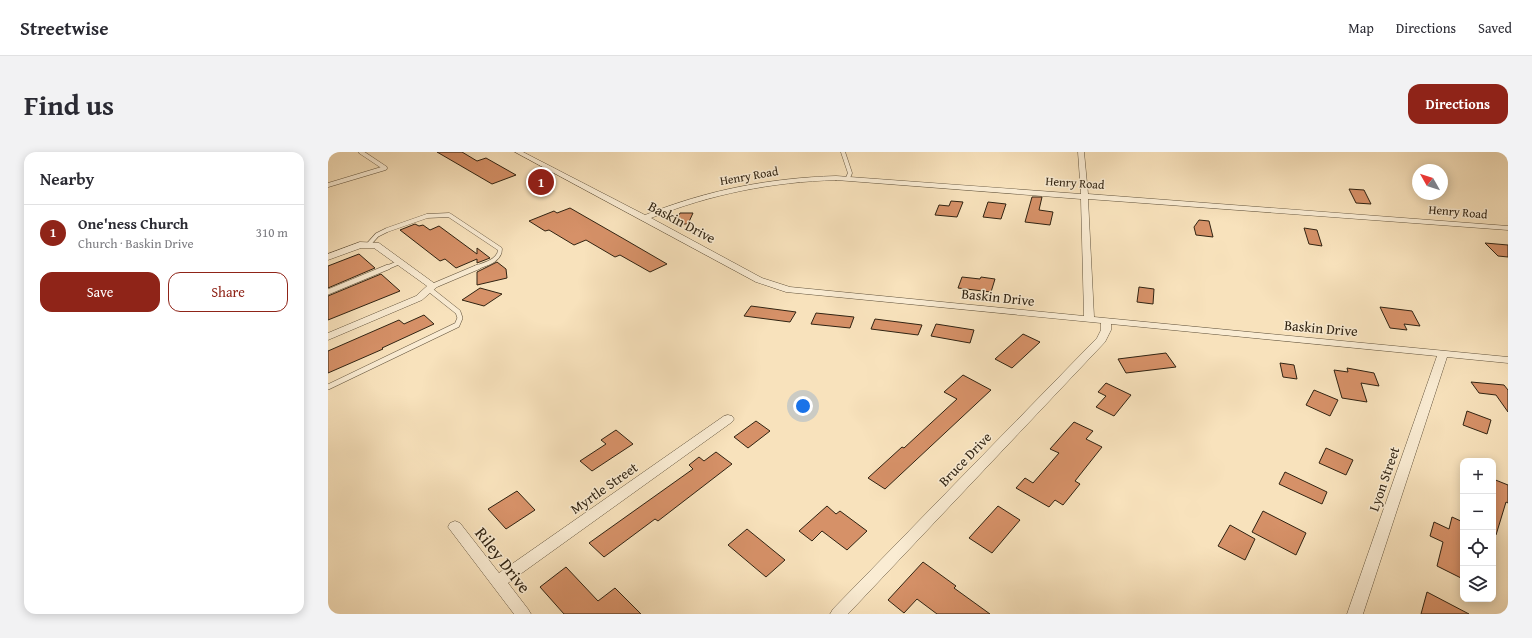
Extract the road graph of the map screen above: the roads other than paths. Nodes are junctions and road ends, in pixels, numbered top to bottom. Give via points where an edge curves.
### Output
1 (361, 152) edge
2 (518, 152) edge
3 (843, 152) edge
4 (1081, 152) edge
5 (848, 178) junction
6 (328, 186) edge
7 (1084, 196) junction
8 (645, 218) junction
9 (1508, 228) edge
10 (364, 245) junction
11 (328, 257) edge
12 (400, 262) junction
13 (431, 288) junction
14 (328, 292) edge
15 (1089, 320) junction
16 (1106, 322) junction
17 (328, 337) edge
18 (1443, 354) junction
19 (1508, 360) edge
20 (328, 387) edge
21 (728, 419) dead end
22 (455, 528) dead end
23 (498, 582) junction
24 (843, 613) edge
25 (523, 614) edge
26 (1355, 614) edge

1 - 6 lane via 385,168
2 - 8 street, Baskin Drive
3 - 5 lane via 850,173
4 - 7 street
5 - 7 street, Henry Road
5 - 8 street, Henry Road via 798,180 748,187 698,198
7 - 9 street, Henry Road
7 - 15 street
8 - 15 street, Baskin Drive via 759,280 783,289 811,294
10 - 11 street
10 - 12 street via 376,245
10 - 13 lane via 387,230 427,216 449,215 500,249 496,259
12 - 13 street
12 - 14 lane
13 - 17 street via 419,298
13 - 20 lane via 460,315 457,325
15 - 16 street, Baskin Drive
16 - 18 street, Baskin Drive
16 - 24 street, Bruce Drive via 1106,330 1101,340
18 - 19 street, Baskin Drive
18 - 26 street, Lyon Street
21 - 23 street, Myrtle Street
22 - 23 street, Riley Drive
23 - 25 street, Riley Drive

